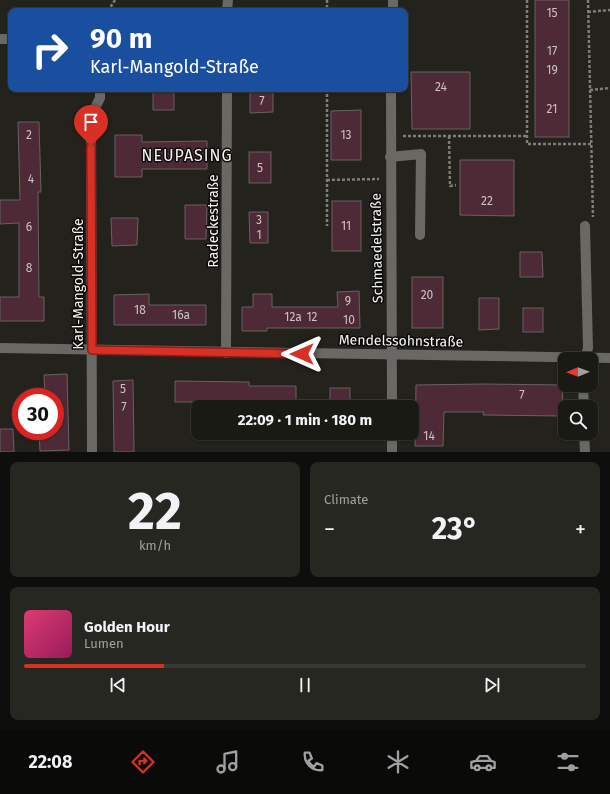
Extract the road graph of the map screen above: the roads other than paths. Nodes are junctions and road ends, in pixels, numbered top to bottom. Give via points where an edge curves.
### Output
1 (100, 92) edge
2 (227, 92) edge
3 (391, 92) edge
4 (390, 157) junction
5 (585, 226) road end
6 (420, 235) dead end
7 (0, 348) edge
8 (92, 350) junction
9 (587, 352) edge
10 (226, 353) junction
11 (392, 354) junction
12 (558, 357) edge
13 (598, 358) edge
14 (610, 358) edge
15 (392, 400) edge
16 (392, 440) edge
17 (584, 440) edge
18 (92, 452) edge
19 (392, 452) edge
20 (585, 452) edge

1 - 8 street, Karl-Mangold-Straße via 100,98 91,116
2 - 10 street, Radeckestraße
3 - 4 street, Schmaedelstraße
4 - 6 street via 420,154
4 - 11 street, Schmaedelstraße
5 - 9 street
7 - 8 street, Mendelssohnstraße
8 - 10 street, Mendelssohnstraße
8 - 18 street, Karl-Mangold-Straße
10 - 11 street, Mendelssohnstraße
11 - 12 street, Mendelssohnstraße
11 - 15 street, Schmaedelstraße
13 - 14 street, Mendelssohnstraße
16 - 19 street
17 - 20 street

